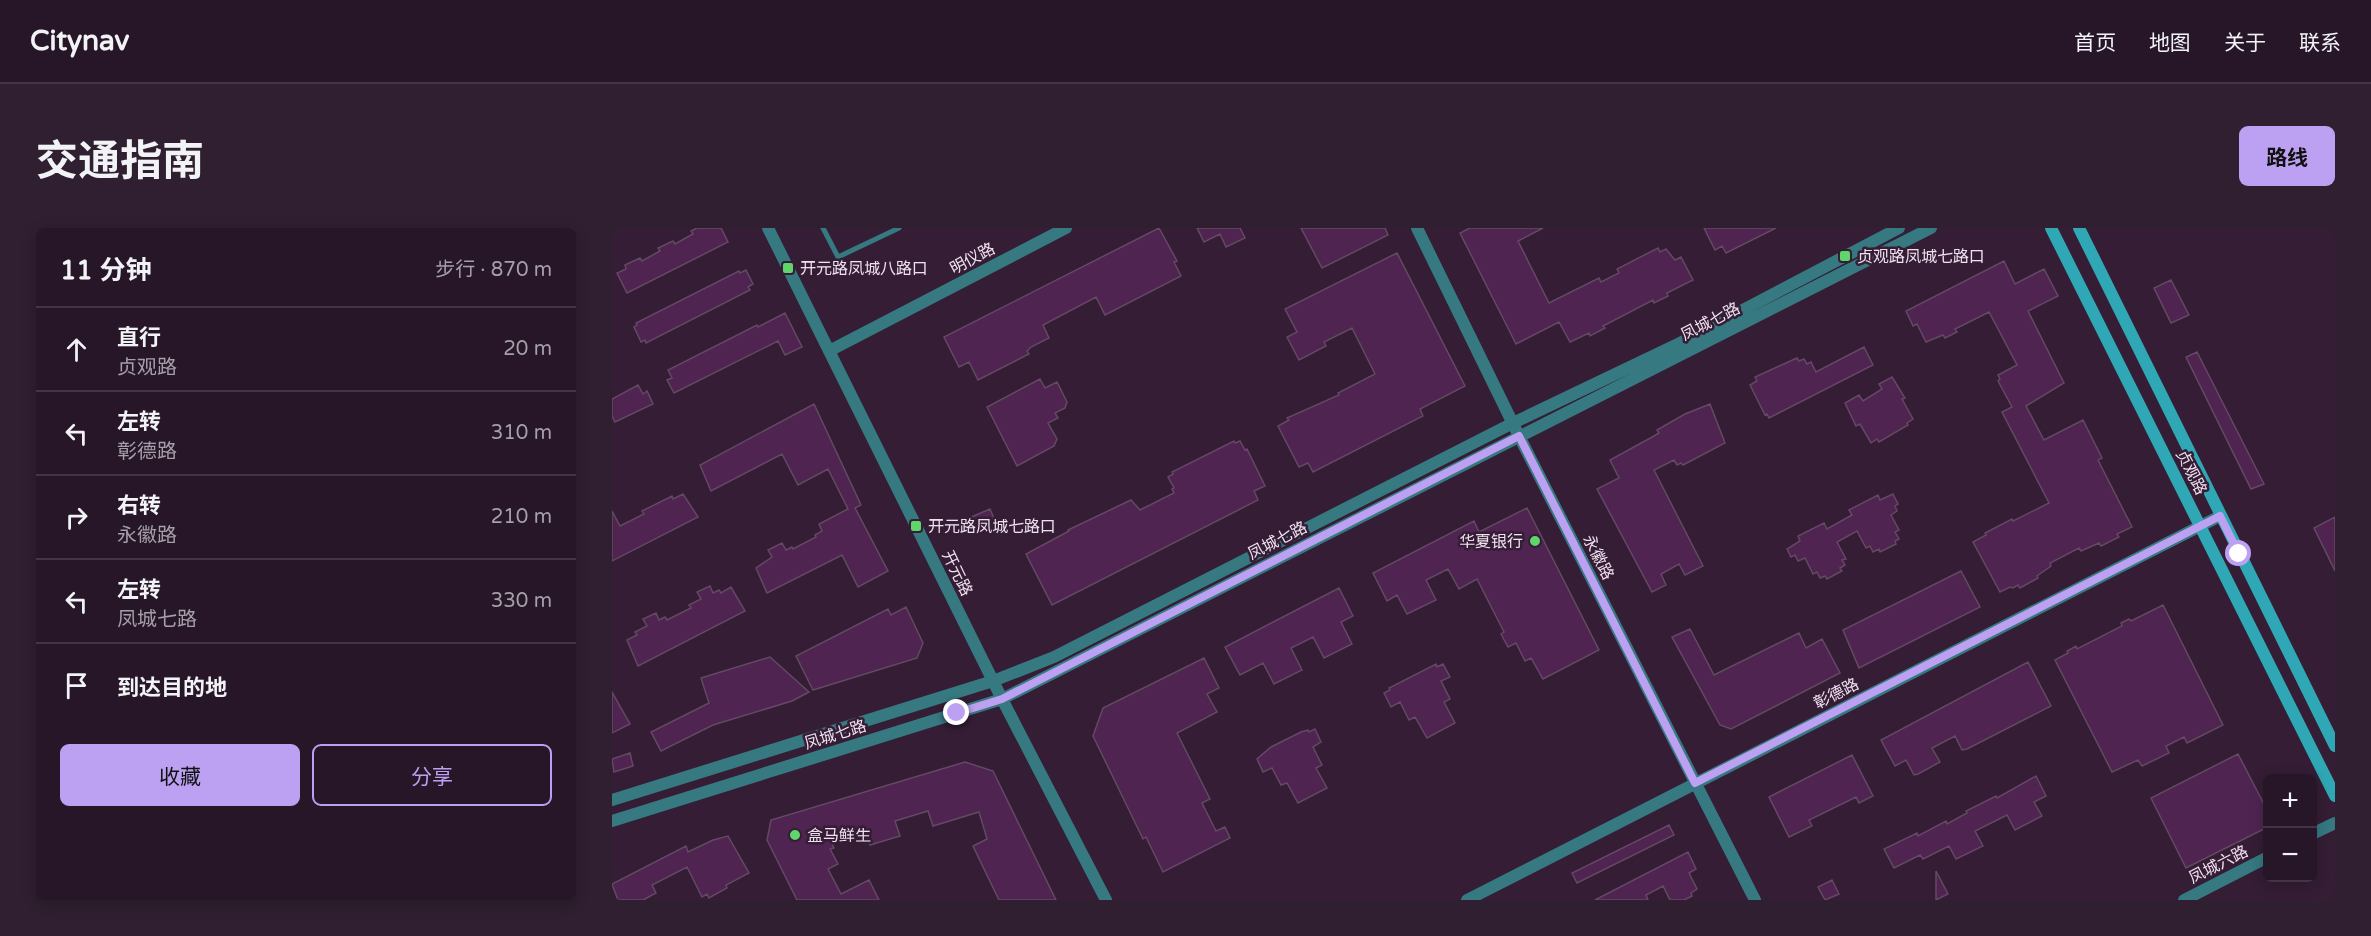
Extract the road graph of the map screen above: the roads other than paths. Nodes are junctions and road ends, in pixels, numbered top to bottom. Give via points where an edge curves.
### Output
1 (768, 228) edge
2 (823, 228) edge
3 (899, 228) edge
4 (1066, 228) edge
5 (1417, 228) edge
6 (1899, 228) edge
7 (1931, 228) edge
8 (2050, 228) edge
9 (2079, 228) edge
10 (829, 351) junction
11 (1513, 423) junction
12 (1519, 436) junction
13 (2220, 516) junction
14 (2201, 526) junction
15 (993, 681) junction
16 (1002, 699) junction
17 (2335, 746) edge
18 (1695, 783) junction
19 (2335, 796) edge
20 (612, 800) edge
21 (612, 820) edge
22 (2335, 823) edge
23 (2317, 832) edge
24 (2263, 860) edge
25 (1106, 900) edge
26 (1467, 900) edge
27 (1755, 900) edge
28 (2184, 900) edge

1 - 10 street, 开元路
2 - 3 lane via 838,257
4 - 10 street, 明仪路
5 - 11 street, 永徽路
6 - 11 street, 凤城七路 via 1676,345
7 - 12 street, 凤城七路
8 - 14 main road, 贞观路
9 - 13 main road, 贞观路
10 - 15 street, 开元路
11 - 12 street, 永徽路
11 - 15 street, 凤城七路 via 1054,657
12 - 16 street, 凤城七路
12 - 18 street, 永徽路
13 - 14 street, 彰德路
13 - 17 main road, 贞观路
14 - 18 street, 彰德路
14 - 19 main road, 贞观路
15 - 16 street, 开元路
15 - 20 street, 凤城七路
16 - 21 street, 凤城七路
16 - 25 street, 开元路
18 - 26 street, 彰德路
18 - 27 street, 永徽路
22 - 23 street
24 - 28 street, 凤城六路

